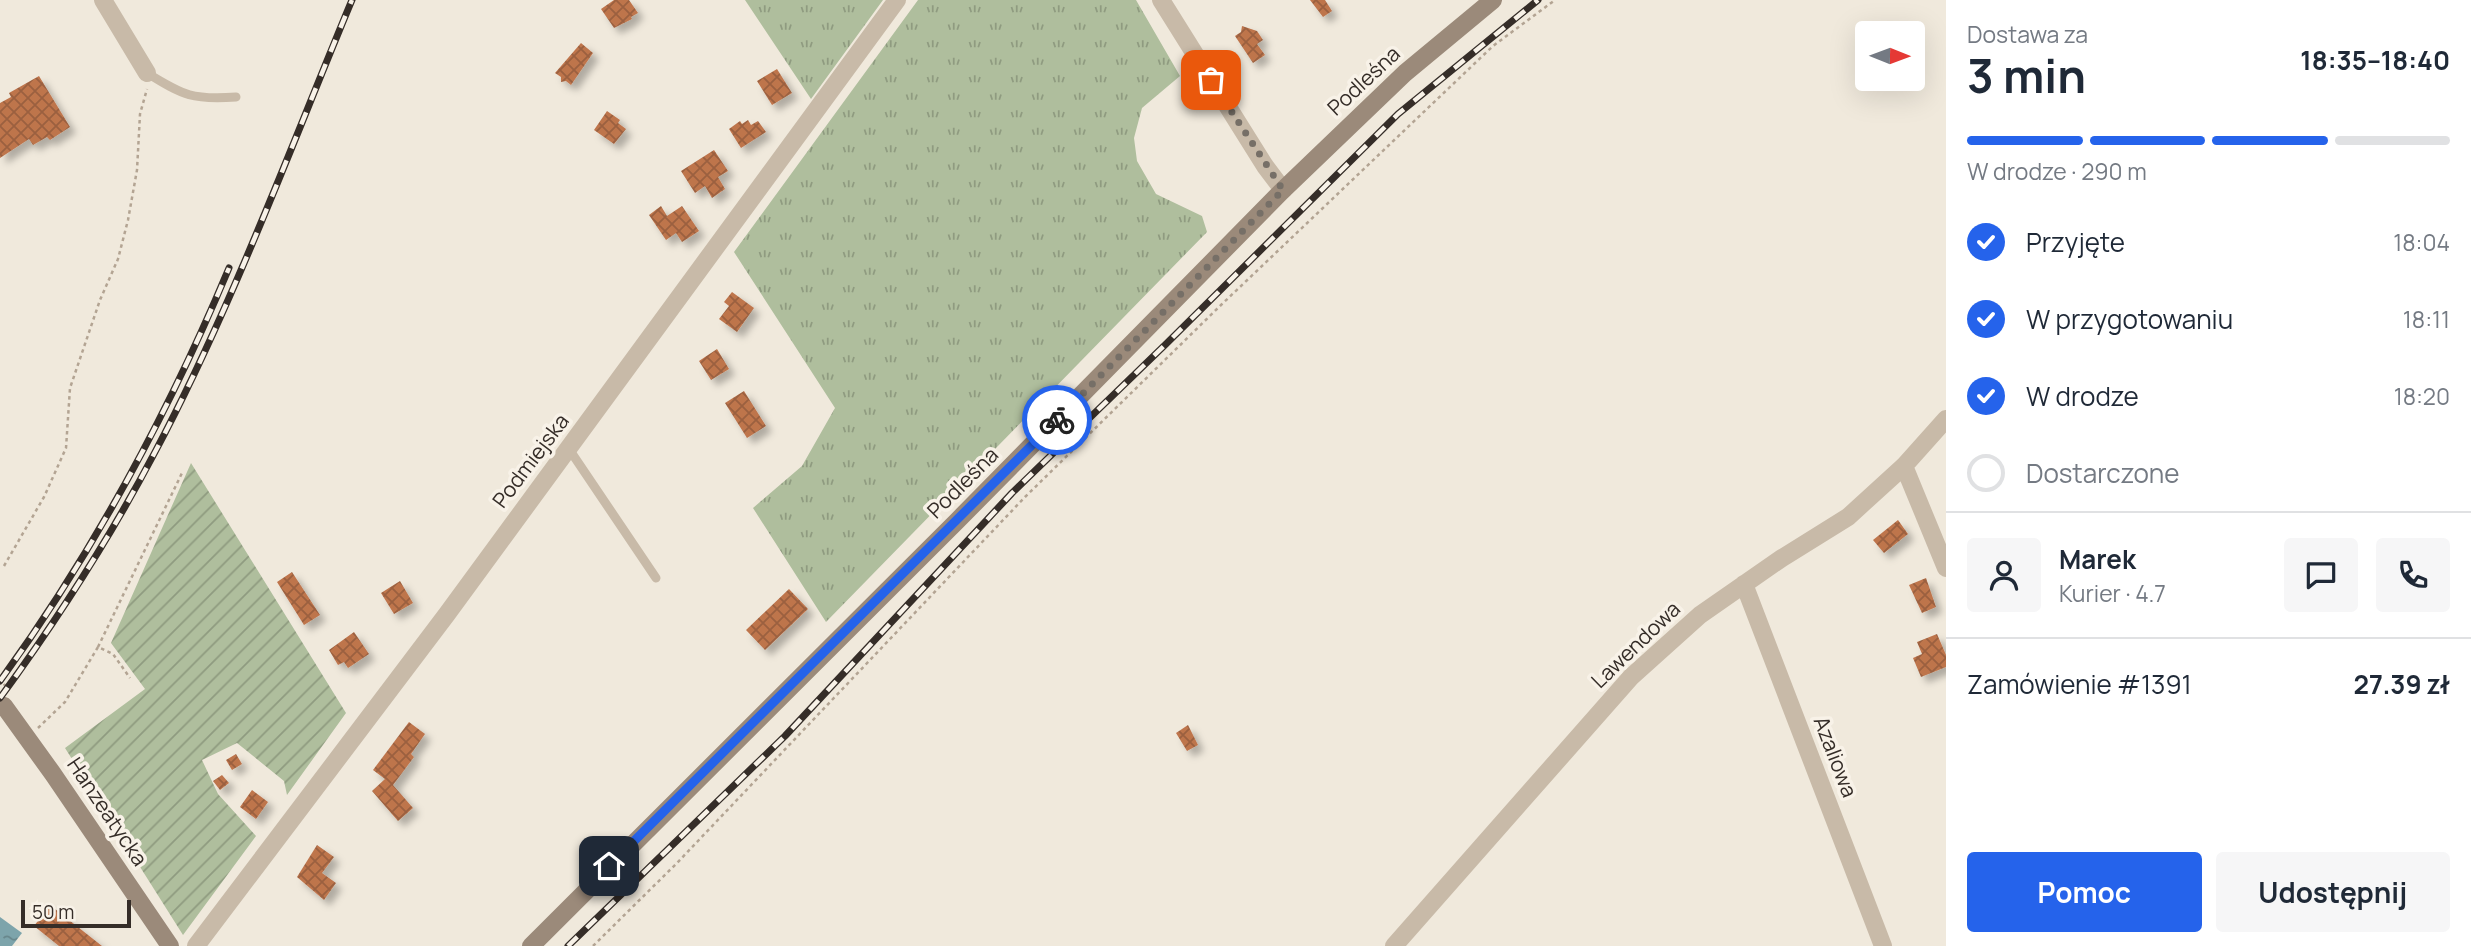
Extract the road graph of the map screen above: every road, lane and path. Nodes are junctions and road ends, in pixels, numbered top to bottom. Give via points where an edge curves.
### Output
1 (103, 0) edge
2 (1161, 0) edge
3 (1493, 0) edge
4 (1555, 0) edge
5 (892, 3) edge
6 (147, 73) junction
7 (236, 97) dead end
8 (1283, 190) junction
9 (1946, 419) edge
10 (569, 449) junction
11 (1904, 466) junction
12 (182, 473) dead end
13 (4, 566) dead end
14 (1946, 568) edge
15 (656, 578) dead end
16 (1744, 584) junction
17 (98, 647) junction
18 (130, 678) dead end
19 (4, 706) dead end
20 (27, 737) junction
21 (170, 946) edge
22 (196, 946) edge
23 (532, 946) edge
24 (593, 946) edge
25 (1394, 946) edge
26 (1883, 946) edge

1 - 6 street
2 - 8 street
3 - 8 street, Podleśna via 1405,73
4 - 24 path via 1493,46 1434,101 1025,497
5 - 10 street, Podmiejska
6 - 7 lane via 174,90 197,97
6 - 13 path via 138,170 128,220 70,388 65,448 44,497
8 - 23 street, Podleśna
9 - 11 street, Lawendowa
10 - 15 lane
10 - 22 street, Podmiejska
11 - 14 street
11 - 16 street, Lawendowa via 1848,517
12 - 17 path
16 - 25 street, Lawendowa via 1700,615 1631,677
16 - 26 street, Azaliowa
17 - 18 path via 113,654
17 - 20 path via 65,702
19 - 20 street, Hanzeatycka
20 - 21 street, Hanzeatycka

